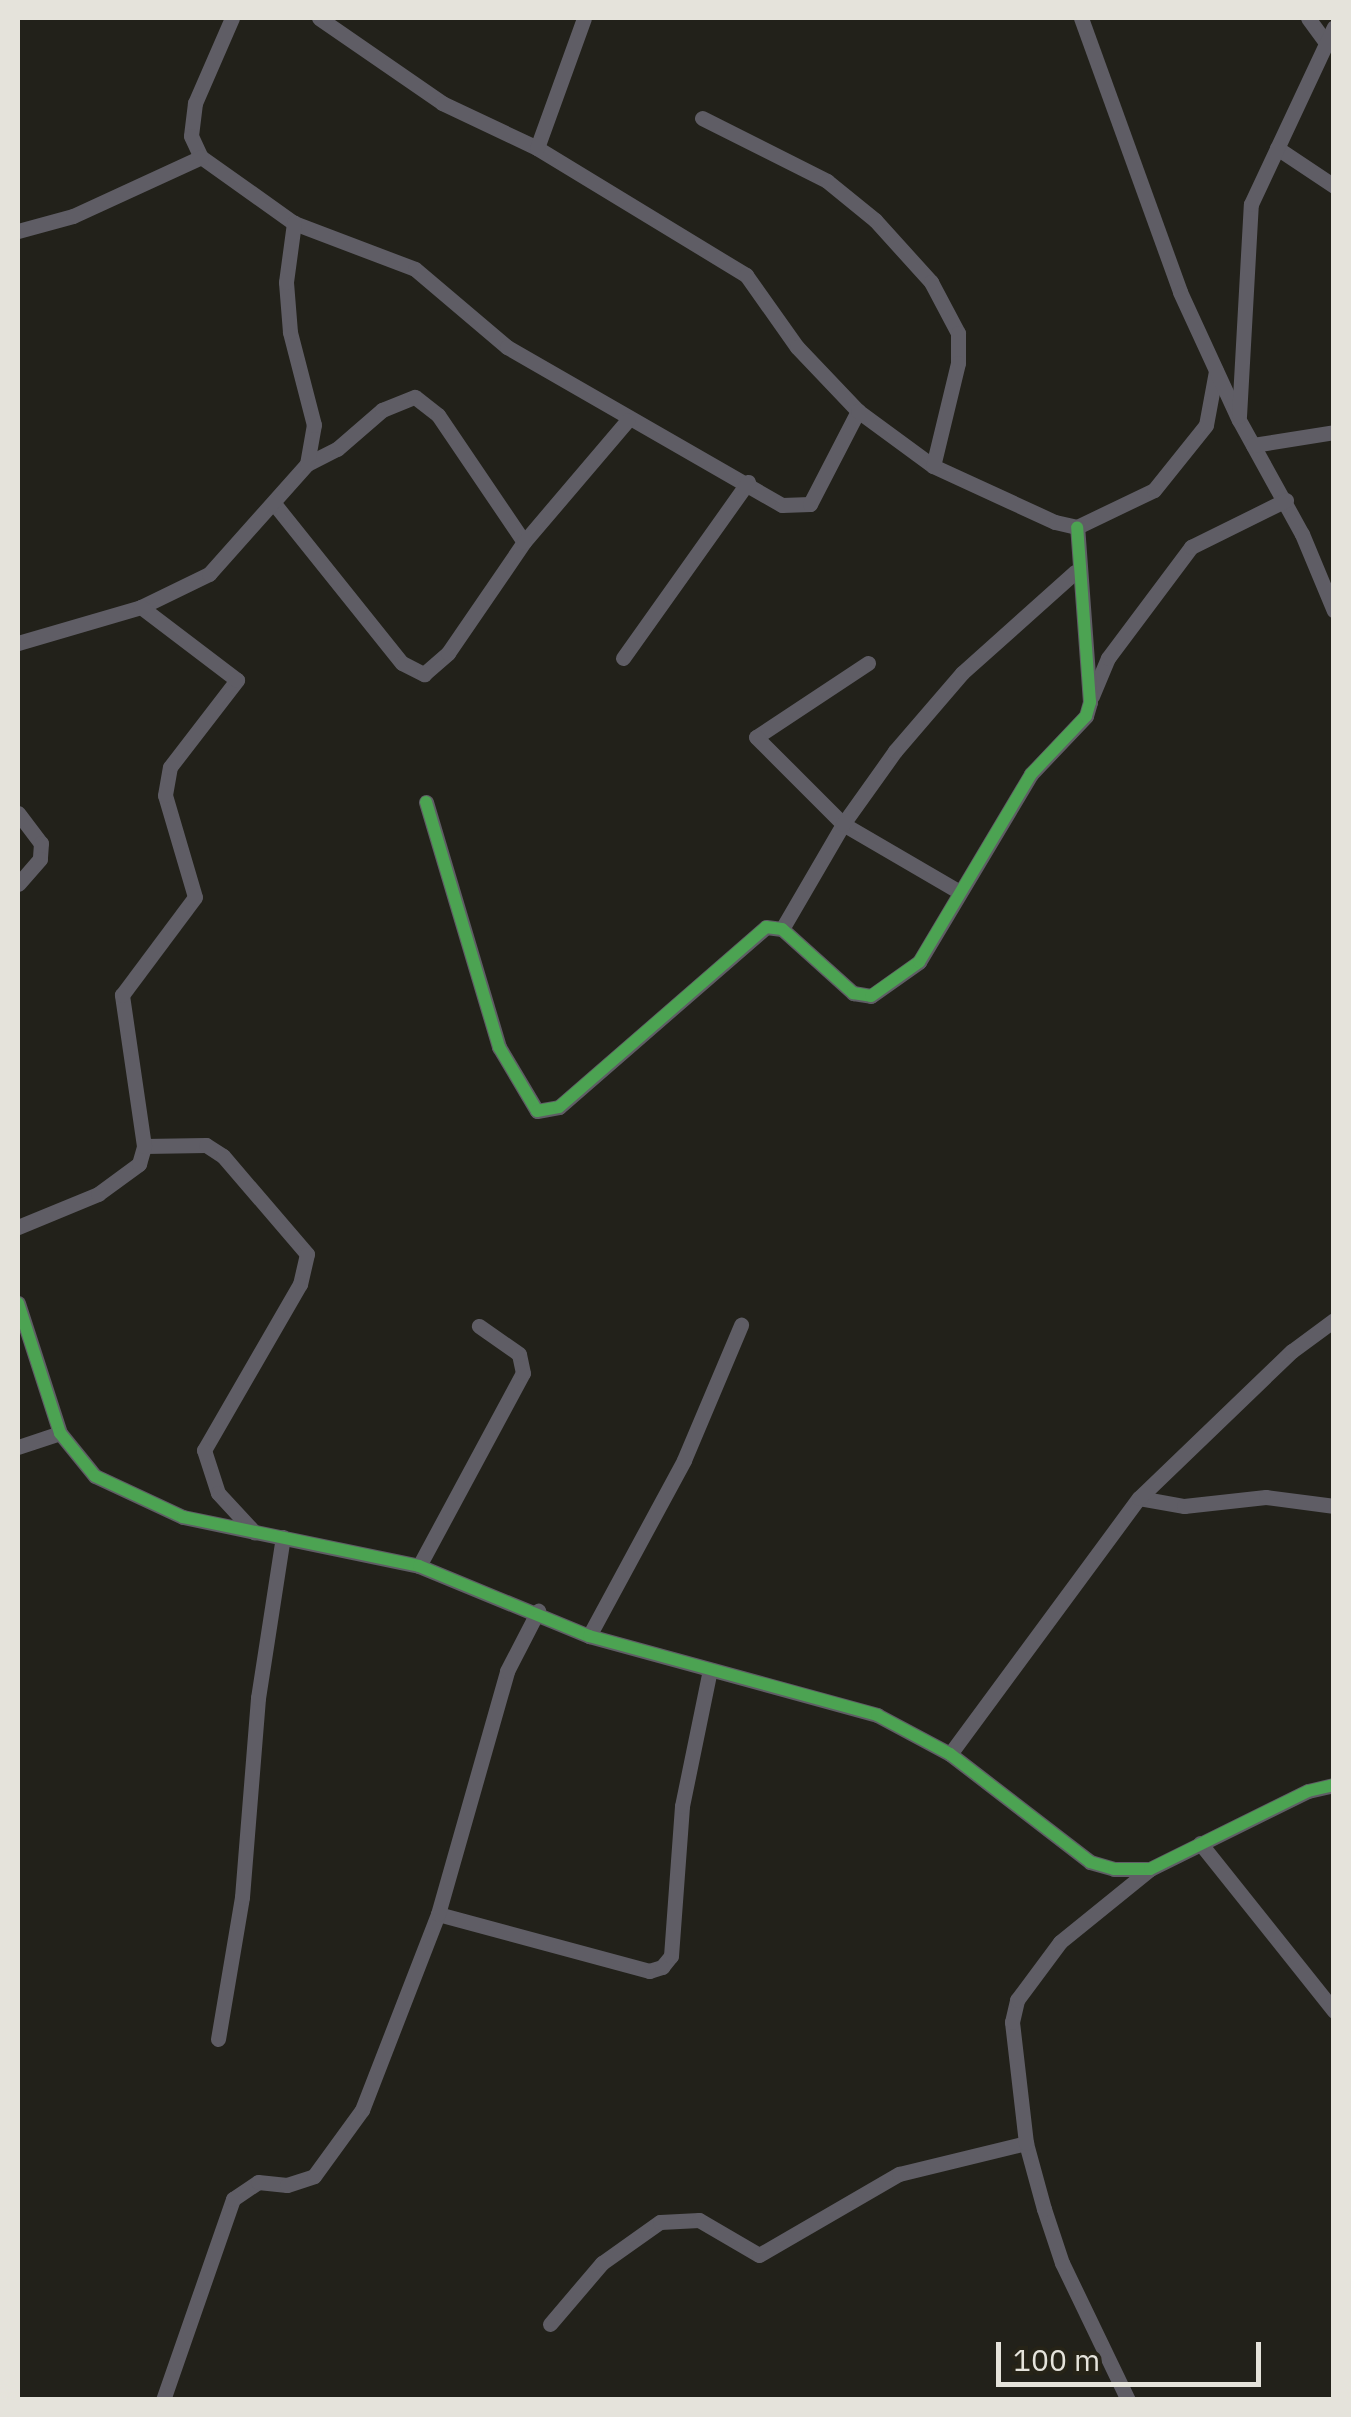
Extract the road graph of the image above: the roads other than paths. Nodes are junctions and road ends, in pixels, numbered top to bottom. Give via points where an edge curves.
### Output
1 (232, 18) edge
2 (319, 18) edge
3 (584, 18) edge
4 (1081, 18) edge
5 (1308, 18) edge
6 (1329, 34) edge
7 (702, 118) dead end
8 (537, 148) junction
9 (1277, 148) junction
10 (201, 157) junction
11 (1334, 186) edge
12 (294, 223) junction
13 (18, 231) edge
14 (1216, 371) junction
15 (858, 410) junction
16 (628, 420) junction
17 (1239, 420) junction
18 (1334, 432) edge
19 (1254, 445) junction
20 (307, 464) junction
21 (933, 466) junction
22 (748, 482) junction
23 (1286, 500) junction
24 (276, 506) junction
25 (1077, 527) junction
26 (524, 542) junction
27 (1076, 572) junction
28 (141, 607) junction
29 (1334, 611) edge
30 (18, 643) edge
31 (623, 658) dead end
32 (868, 663) dead end
33 (1090, 702) junction
34 (426, 802) dead end
35 (18, 813) edge
36 (843, 824) junction
37 (18, 884) edge
38 (958, 892) junction
39 (782, 929) junction
40 (144, 1146) junction
41 (18, 1227) edge
42 (18, 1303) edge
43 (1334, 1320) edge
44 (741, 1324) dead end
45 (479, 1326) dead end
46 (60, 1433) junction
47 (18, 1447) edge
48 (1140, 1498) junction
49 (1334, 1506) edge
50 (254, 1533) junction
51 (283, 1536) junction
52 (419, 1566) junction
53 (538, 1611) junction
54 (589, 1636) junction
55 (710, 1670) junction
56 (950, 1754) junction
57 (1334, 1786) edge
58 (1200, 1843) junction
59 (1150, 1868) junction
60 (438, 1914) junction
61 (1334, 2011) edge
62 (218, 2039) dead end
63 (1026, 2144) junction
64 (550, 2324) dead end
65 (164, 2400) edge
66 (1128, 2400) edge

1 - 10 street via 195,102 191,136
2 - 8 street via 442,103
3 - 8 street
4 - 14 street via 1152,218
5 - 6 street
6 - 9 street
7 - 21 street via 827,180 876,220 931,282 958,333 958,364
8 - 15 street via 746,274 797,347
9 - 11 street
9 - 17 street via 1246,230
10 - 12 street
10 - 13 street via 73,216
12 - 16 street via 415,269 507,347
12 - 20 street via 286,282 290,332 314,425
14 - 17 street
14 - 25 street via 1206,426 1188,456 1154,490
15 - 21 street
15 - 22 street via 810,504 782,505
16 - 22 street
16 - 26 street
17 - 19 street
18 - 19 street
19 - 23 street
20 - 24 street
20 - 26 street via 337,449 382,410 415,397 438,415
21 - 25 street
22 - 31 street
23 - 29 street
23 - 33 street via 1191,547 1108,658
24 - 26 street via 402,663 424,674 448,653
24 - 28 street via 208,574
25 - 27 street
27 - 33 street
27 - 36 street via 962,673
28 - 30 street
28 - 40 street via 238,680 170,768 165,796 194,897 122,994
32 - 36 street via 756,738
33 - 38 street via 1066,741 1031,774
34 - 39 street via 499,1047 537,1111 558,1106 745,941 766,928
35 - 37 street via 41,843 40,859
36 - 38 street
36 - 39 street
38 - 39 street via 918,962 871,996 853,992
40 - 41 street via 122,1182
40 - 50 street via 206,1144 307,1254 300,1284 204,1450 218,1493
42 - 46 street
43 - 48 street via 1292,1350
44 - 54 street via 684,1460
45 - 52 street via 519,1354 523,1373
46 - 47 street
46 - 50 street via 95,1476 183,1517
48 - 49 street via 1184,1506 1266,1497
48 - 56 street
50 - 51 street
51 - 52 street
51 - 62 street via 258,1698 242,1897
52 - 53 street
53 - 54 street
53 - 60 street via 507,1670
54 - 55 street
55 - 56 street via 877,1715
55 - 60 street via 682,1806 671,1956 662,1967 649,1971
56 - 59 street via 1090,1862 1114,1870
57 - 58 street via 1308,1791
58 - 59 street
58 - 61 street
59 - 63 street via 1060,1942 1017,2000 1011,2054
60 - 65 street via 404,2016 343,2141 303,2182 258,2182 233,2199
63 - 64 street via 898,2174 759,2255 699,2220 660,2222 602,2263
63 - 66 street via 1062,2263

